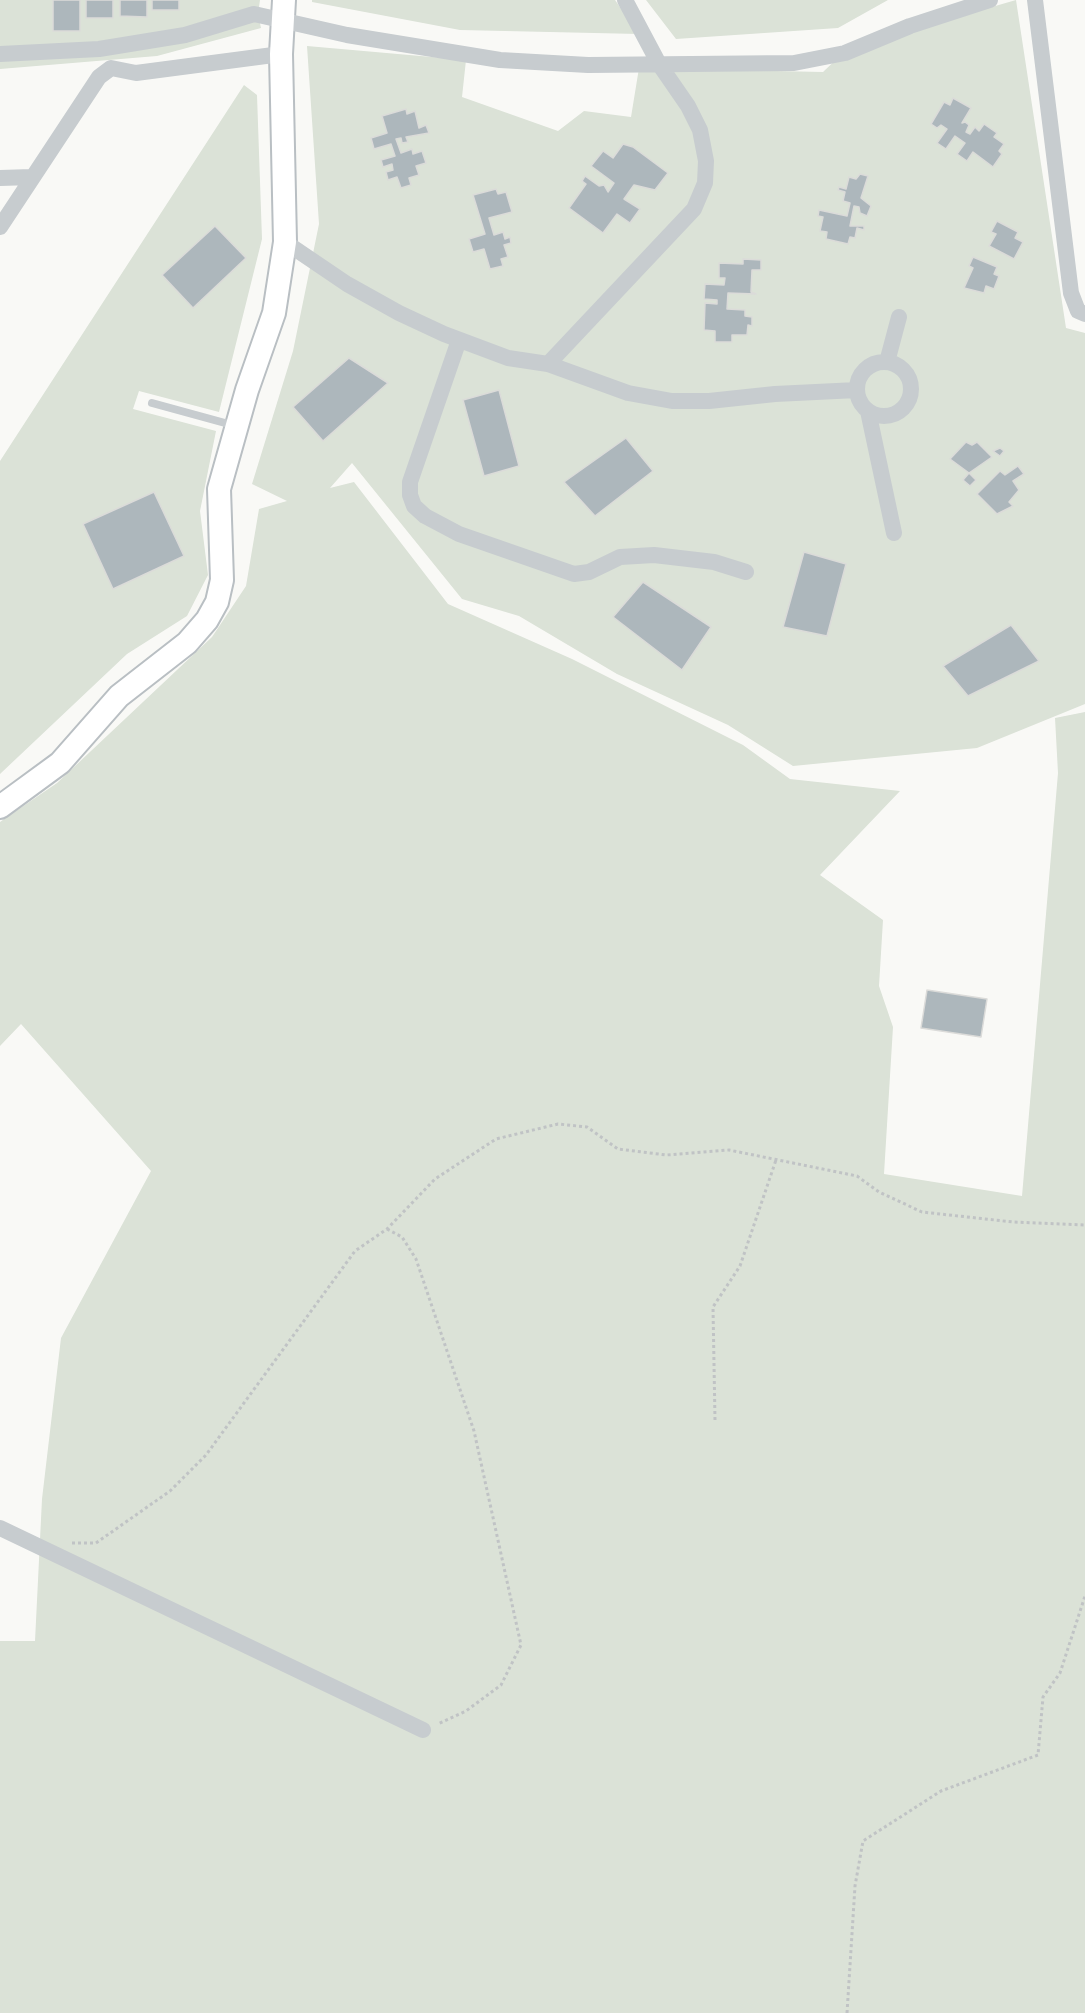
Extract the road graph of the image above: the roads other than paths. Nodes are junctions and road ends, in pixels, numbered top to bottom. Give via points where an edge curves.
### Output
1 (625, 0) edge
2 (990, 0) edge
3 (1035, 0) edge
4 (283, 9) edge
5 (0, 54) edge
6 (281, 54) junction
7 (658, 64) junction
8 (32, 177) junction
9 (0, 178) edge
10 (0, 227) edge
11 (285, 242) junction
12 (1085, 314) edge
13 (899, 317) dead end
14 (459, 340) junction
15 (887, 362) junction
16 (548, 364) junction
17 (857, 390) junction
18 (152, 403) dead end
19 (868, 411) junction
20 (237, 426) junction
21 (894, 533) dead end
22 (746, 572) dead end
23 (0, 807) edge
24 (0, 1528) edge
25 (423, 1730) road end

1 - 7 street
2 - 7 street via 820,59 771,64
3 - 12 street via 1071,293 1078,310
4 - 5 street via 185,35 99,49
4 - 6 street
4 - 7 street via 346,35 500,60
6 - 8 street via 136,73 111,68 99,77
6 - 11 street
7 - 16 street via 700,130 706,160 705,183 694,209
8 - 9 street
8 - 10 street
11 - 14 street via 378,302
11 - 20 street via 274,313
13 - 15 street
14 - 16 street via 508,358
14 - 22 street via 410,482 414,506 425,516 459,534 574,574 589,572 620,557 654,555 714,562
15 - 17 street via 866,369
15 - 19 street via 907,375 910,399 892,415 879,416
16 - 17 street via 628,393 672,401
17 - 19 street
18 - 20 lane
19 - 21 street
20 - 23 street via 219,489 222,580 217,602 207,620 187,643 119,696 60,763
24 - 25 street

